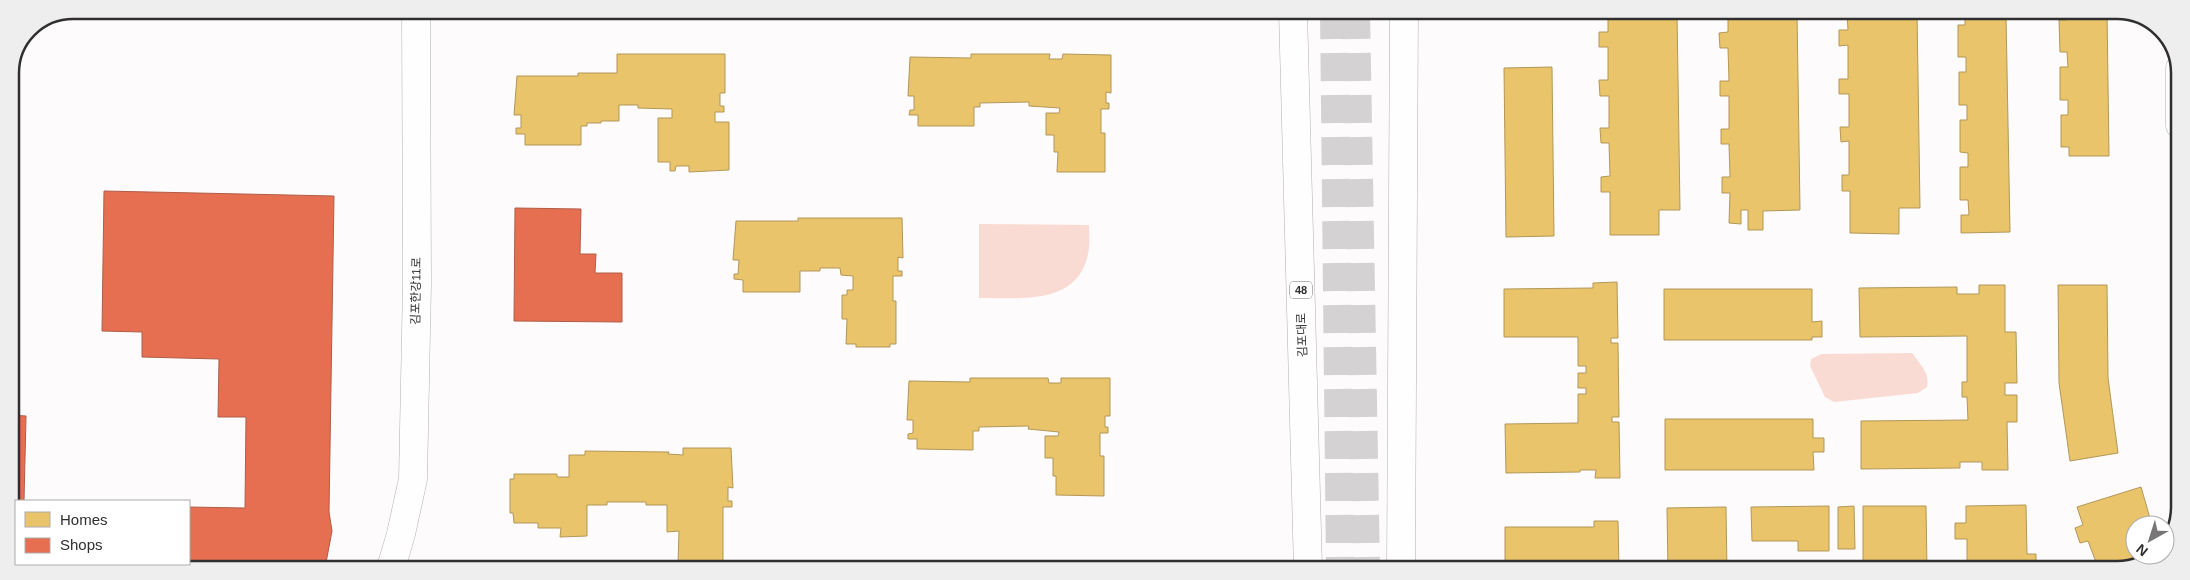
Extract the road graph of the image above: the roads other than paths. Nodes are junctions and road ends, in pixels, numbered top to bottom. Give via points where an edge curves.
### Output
1 (416, 19) edge
2 (435, 19) edge
3 (1293, 19) edge
4 (1404, 19) edge
5 (393, 561) edge
6 (409, 561) edge
7 (1308, 561) edge
8 (1401, 561) edge

1 - 5 street, 김포한강11로 via 417,284 413,479
2 - 6 street, 김포한강11로 via 429,470
3 - 7 street, 김포대로 / 48
4 - 8 street

